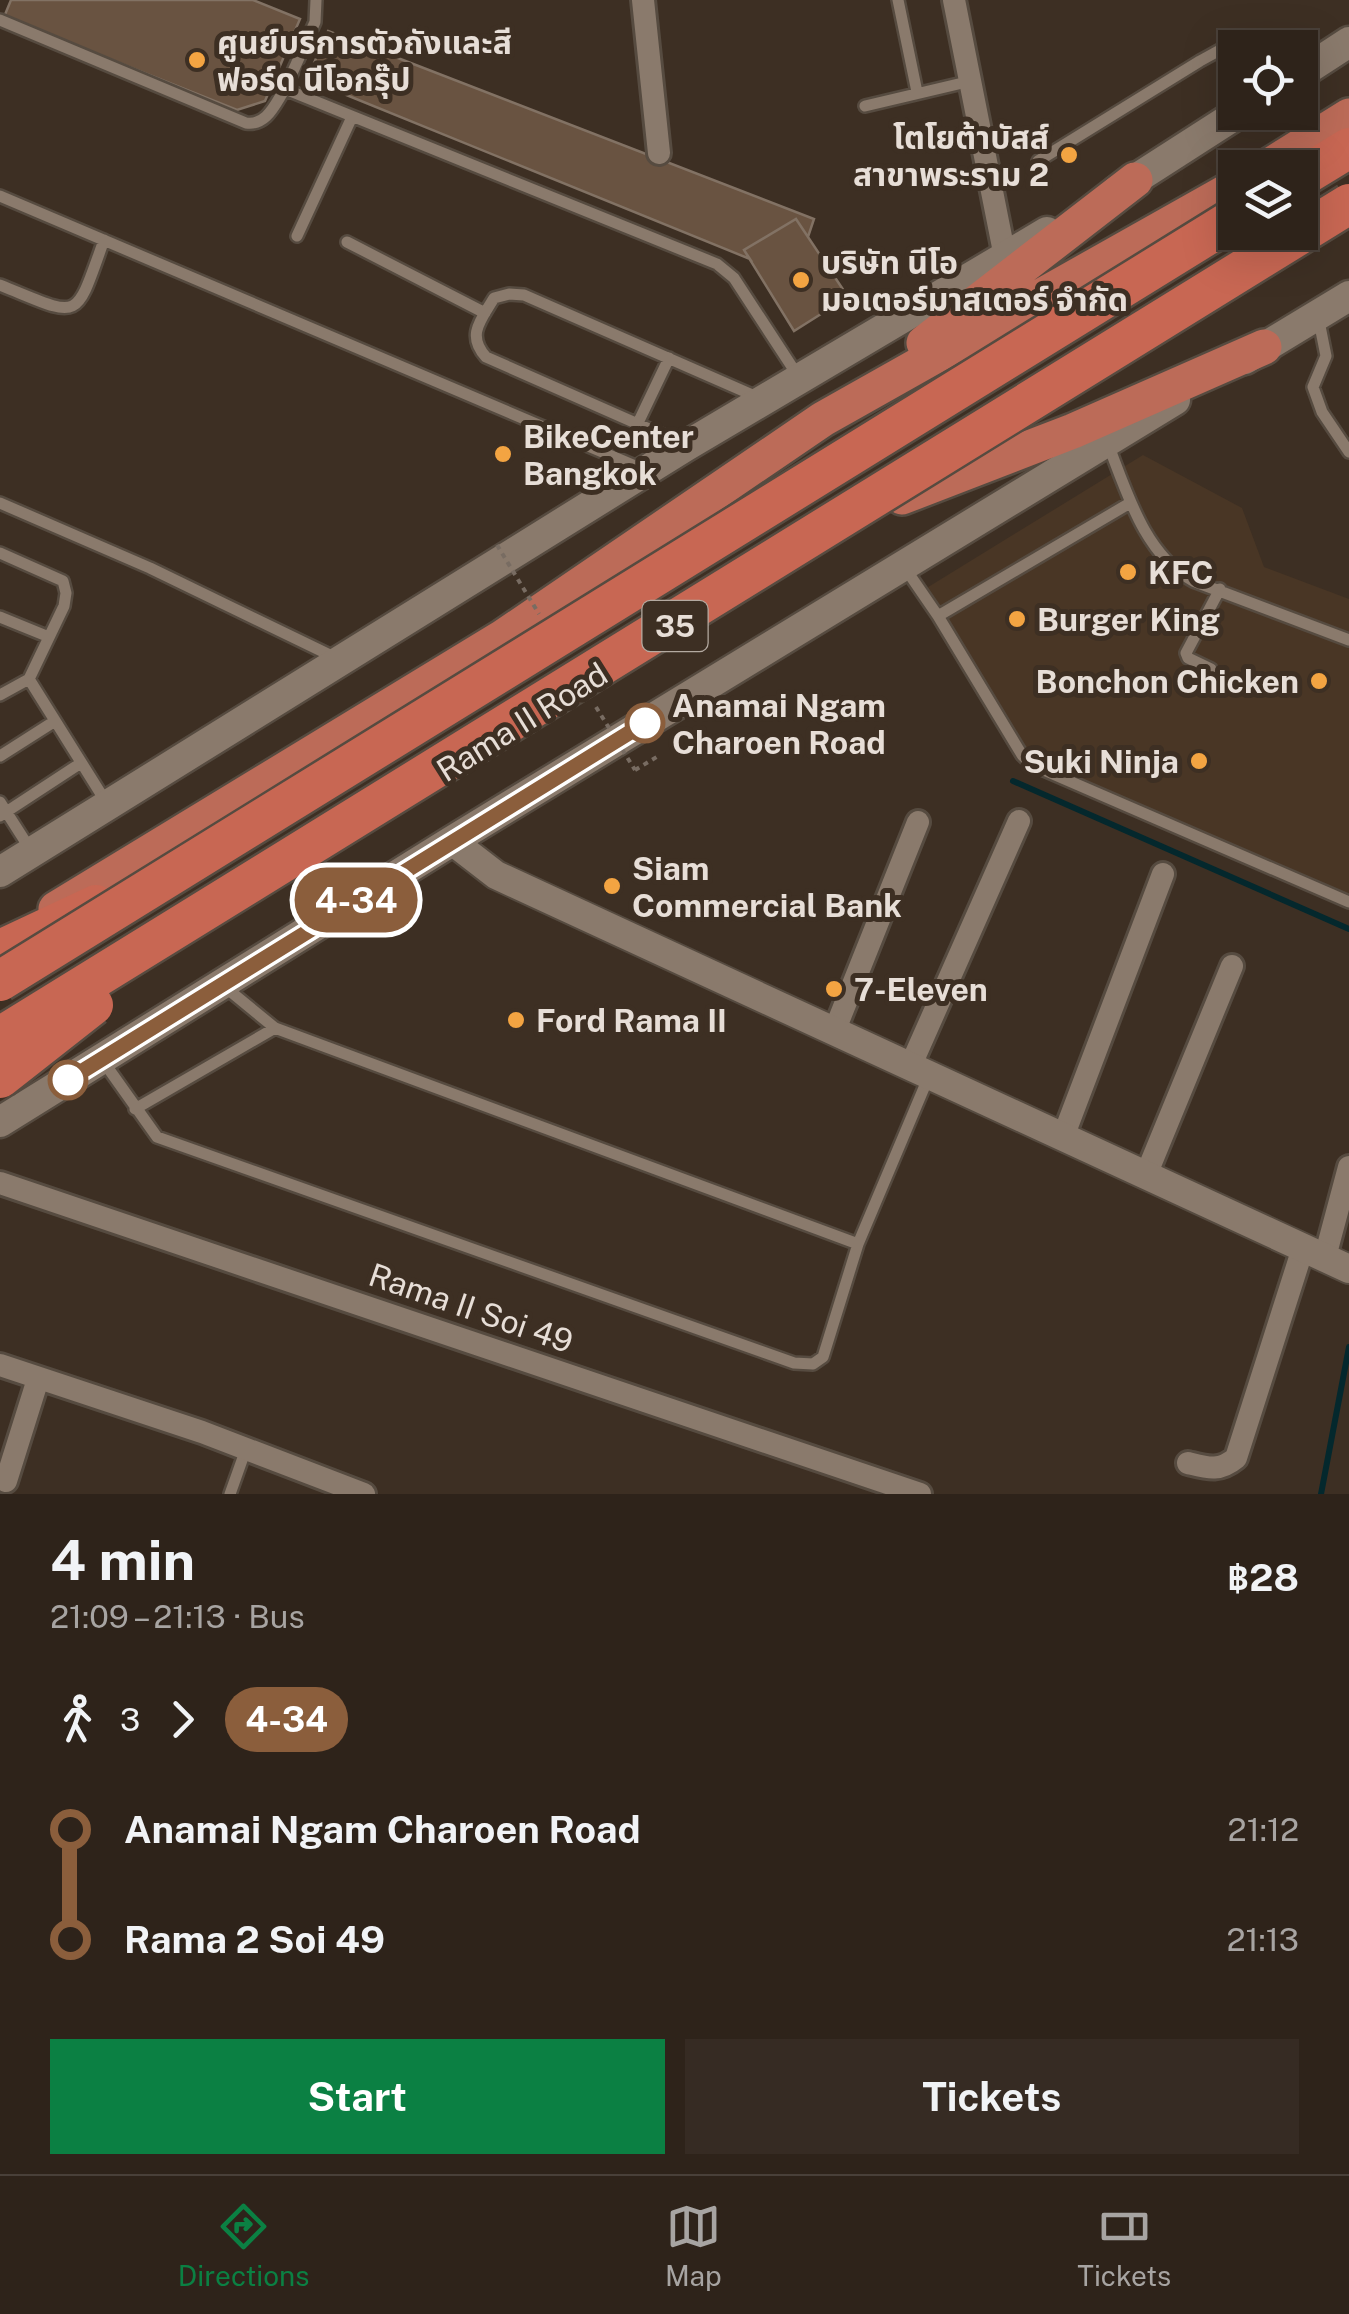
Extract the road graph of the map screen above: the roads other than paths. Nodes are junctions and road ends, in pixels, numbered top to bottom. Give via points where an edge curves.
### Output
1 (316, 0) edge
2 (643, 0) edge
3 (898, 0) edge
4 (954, 0) edge
5 (0, 20) edge
6 (1349, 42) edge
7 (1218, 51) edge
8 (1318, 62) edge
9 (971, 81) junction
10 (285, 89) junction
11 (917, 92) junction
12 (865, 106) dead end
13 (1349, 116) edge
14 (352, 117) junction
15 (1218, 126) edge
16 (1349, 148) edge
17 (1295, 150) edge
18 (659, 153) dead end
19 (1038, 160) dead end
20 (1318, 167) edge
21 (1135, 180) junction
22 (0, 196) edge
23 (1218, 197) edge
24 (1349, 205) edge
25 (1218, 228) edge
26 (297, 236) dead end
27 (104, 240) junction
28 (347, 242) dead end
29 (1005, 257) junction
30 (0, 286) edge
31 (1349, 296) edge
32 (485, 313) junction
33 (1318, 316) junction
34 (1264, 347) junction
35 (669, 358) junction
36 (800, 379) junction
37 (765, 401) junction
38 (824, 419) junction
39 (638, 424) junction
40 (1107, 440) junction
41 (686, 446) junction
42 (1349, 452) edge
43 (648, 471) junction
44 (902, 497) junction
45 (1130, 502) junction
46 (0, 503) edge
47 (0, 553) edge
48 (903, 566) junction
49 (1220, 588) junction
50 (938, 616) junction
51 (0, 617) edge
52 (48, 638) junction
53 (1349, 640) edge
54 (340, 660) junction
55 (1211, 669) dead end
56 (28, 679) junction
57 (0, 694) edge
58 (55, 721) junction
59 (0, 756) edge
60 (81, 763) junction
61 (108, 805) junction
62 (2, 810) edge
63 (1019, 821) dead end
64 (918, 822) dead end
65 (452, 841) junction
66 (32, 852) junction
67 (206, 853) junction
68 (0, 872) edge
69 (1164, 874) dead end
70 (233, 893) junction
71 (1349, 902) edge
72 (0, 947) edge
73 (1232, 966) dead end
74 (0, 981) edge
75 (221, 984) junction
76 (275, 1028) junction
77 (834, 1032) junction
78 (0, 1036) edge
79 (0, 1046) edge
80 (101, 1059) junction
81 (919, 1071) junction
82 (0, 1078) edge
83 (135, 1108) junction
84 (0, 1122) edge
85 (1063, 1137) junction
86 (1349, 1166) edge
87 (1146, 1175) junction
88 (0, 1183) edge
89 (858, 1244) junction
90 (1326, 1258) edge
91 (0, 1365) edge
92 (38, 1379) junction
93 (246, 1449) junction
94 (1188, 1463) dead end
95 (6, 1481) dead end
96 (230, 1494) edge
97 (364, 1494) edge
98 (920, 1494) edge

1 - 10 lane via 315,22
2 - 18 street
3 - 11 lane
4 - 9 street
5 - 10 lane via 246,123 265,118
6 - 8 main road
7 - 19 lane
9 - 11 lane
9 - 29 street
10 - 14 lane
11 - 12 lane
13 - 17 highway
14 - 26 lane
14 - 36 lane via 717,264 734,278
15 - 21 main road
16 - 20 highway
21 - 29 main road
21 - 38 highway
22 - 27 lane
23 - 38 highway, 35
24 - 44 highway, Rama II Road / 35 via 999,423
24 - 70 highway, bridge
25 - 67 highway, bridge
27 - 30 lane via 83,300 74,308 58,309
27 - 43 lane
28 - 32 lane
29 - 36 main road
31 - 33 main road, Rama II Road / 35
32 - 35 lane via 494,298 524,296
32 - 39 lane via 474,330 486,357
33 - 34 main road, Rama II Road / 35
33 - 42 lane via 1326,356 1313,387
34 - 40 main road, Rama II Road / 35
34 - 44 highway
35 - 37 lane
35 - 39 lane
36 - 37 main road
37 - 41 main road
38 - 72 highway, 35 via 503,638
39 - 41 lane
40 - 45 lane
40 - 48 main road, Rama II Road / 35
41 - 43 main road
43 - 54 main road
44 - 79 highway, Rama II Road / 35 via 719,598
45 - 49 lane via 1170,568
45 - 50 lane
46 - 54 lane
47 - 52 lane via 63,580 64,606
48 - 50 lane
48 - 65 main road, Rama II Road / 35
49 - 53 lane
49 - 55 lane via 1186,653
50 - 71 lane via 1032,765
51 - 52 lane
52 - 56 lane
54 - 61 main road
56 - 57 lane
56 - 58 lane
58 - 59 lane
58 - 60 lane
60 - 61 lane
60 - 62 lane
61 - 66 main road
62 - 66 lane
63 - 81 street
64 - 77 street
65 - 75 main road, Rama II Road / 35
65 - 77 street via 496,874
66 - 68 main road
67 - 72 highway, bridge
67 - 74 highway, bridge
69 - 85 street
70 - 78 highway, bridge
70 - 82 highway, bridge
73 - 87 street
75 - 76 lane
75 - 80 main road, Rama II Road / 35
76 - 83 lane
76 - 89 lane
77 - 81 street
80 - 83 lane
80 - 84 main road, Rama II Road / 35
81 - 85 street
81 - 89 lane
83 - 89 lane via 157,1136 794,1363 823,1357
85 - 87 street
86 - 90 street
87 - 90 street
88 - 98 street, Rama II Soi 49
90 - 94 street via 1236,1458 1224,1468
91 - 92 street
92 - 93 street
92 - 95 street
93 - 96 lane
93 - 97 street

